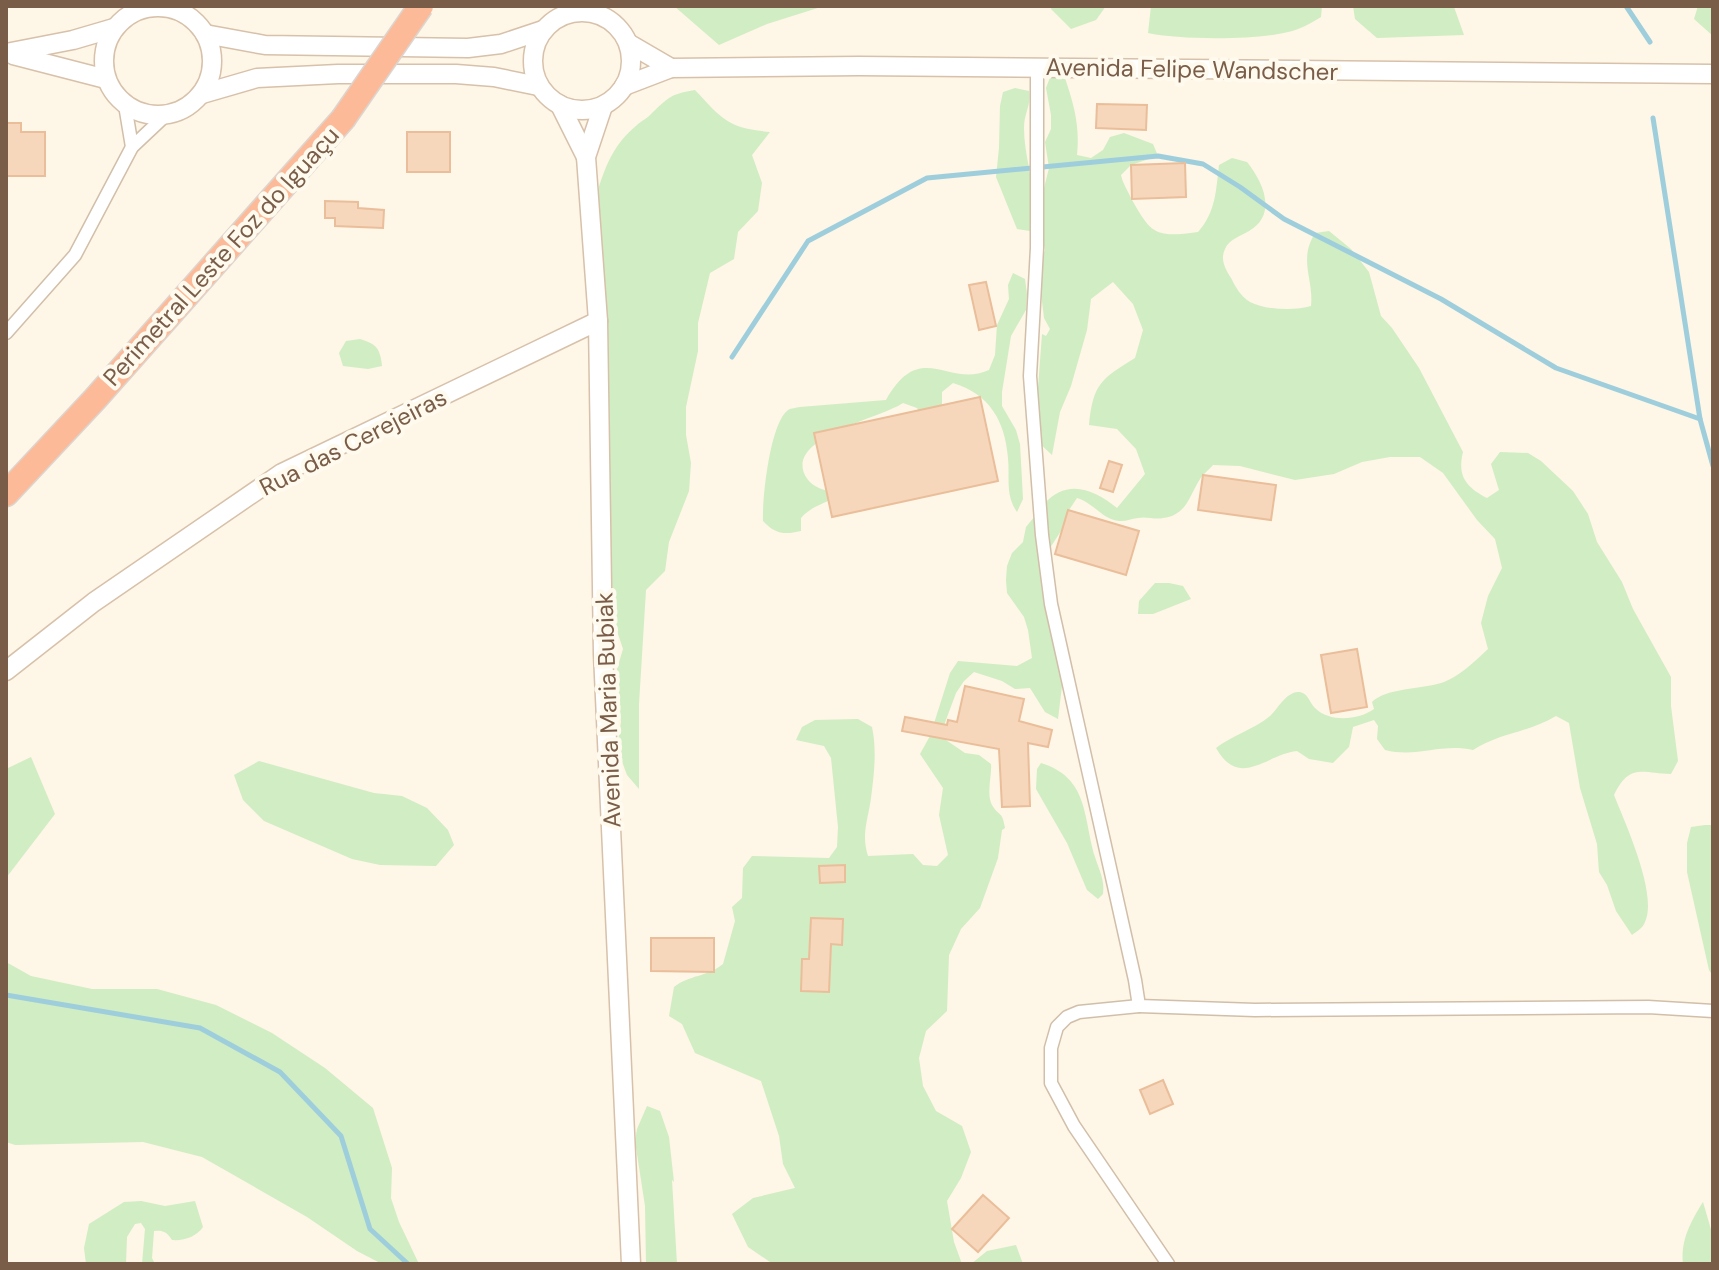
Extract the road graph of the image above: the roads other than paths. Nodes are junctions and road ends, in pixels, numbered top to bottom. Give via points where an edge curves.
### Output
1 (202, 6) edge
2 (421, 6) edge
3 (152, 7) edge
4 (570, 10) edge
5 (609, 13) edge
6 (114, 28) junction
7 (202, 30) junction
8 (543, 30) junction
9 (628, 43) junction
10 (6, 53) edge
11 (1037, 67) junction
12 (671, 68) junction
13 (1713, 74) edge
14 (106, 79) junction
15 (538, 86) junction
16 (624, 86) junction
17 (202, 94) junction
18 (125, 105) junction
19 (560, 105) junction
20 (603, 106) junction
21 (166, 115) junction
22 (132, 147) junction
23 (586, 157) junction
24 (598, 321) junction
25 (6, 333) edge
26 (6, 494) edge
27 (6, 671) edge
28 (1139, 1006) junction
29 (1713, 1011) edge
30 (631, 1264) edge
31 (1168, 1264) edge

1 - 7 street
2 - 26 highway, Perimetral Leste Foz do Iguaçu, bridge via 343,119
3 - 6 street via 131,14
3 - 7 street via 185,14
4 - 5 street
4 - 8 street
5 - 9 street
6 - 10 street
6 - 14 street via 103,62
7 - 8 street via 265,45 453,48 501,44
7 - 17 street via 212,54 211,75
8 - 15 street via 532,57
9 - 12 street
9 - 16 street via 630,72
10 - 14 street
11 - 12 street, Avenida Felipe Wandscher
11 - 13 street, Avenida Felipe Wandscher
11 - 28 street via 1037,248 1030,376 1042,535 1051,604
12 - 16 street, Avenida Felipe Wandscher
14 - 18 street
15 - 17 street via 456,74 338,74 257,78
15 - 19 street
16 - 20 street
17 - 21 street via 186,108
18 - 21 street via 145,114
18 - 22 street
19 - 20 street via 574,110
19 - 23 street, Avenida Maria Bubiak
20 - 23 street, Avenida Maria Bubiak
21 - 22 street
22 - 25 street via 75,255
23 - 24 street, Avenida Maria Bubiak
24 - 27 street, Rua das Cerejeiras via 282,473 94,602
24 - 30 street, Avenida Maria Bubiak via 603,654
28 - 29 street
28 - 31 street via 1067,1017 1057,1027 1051,1048 1051,1083 1074,1126

